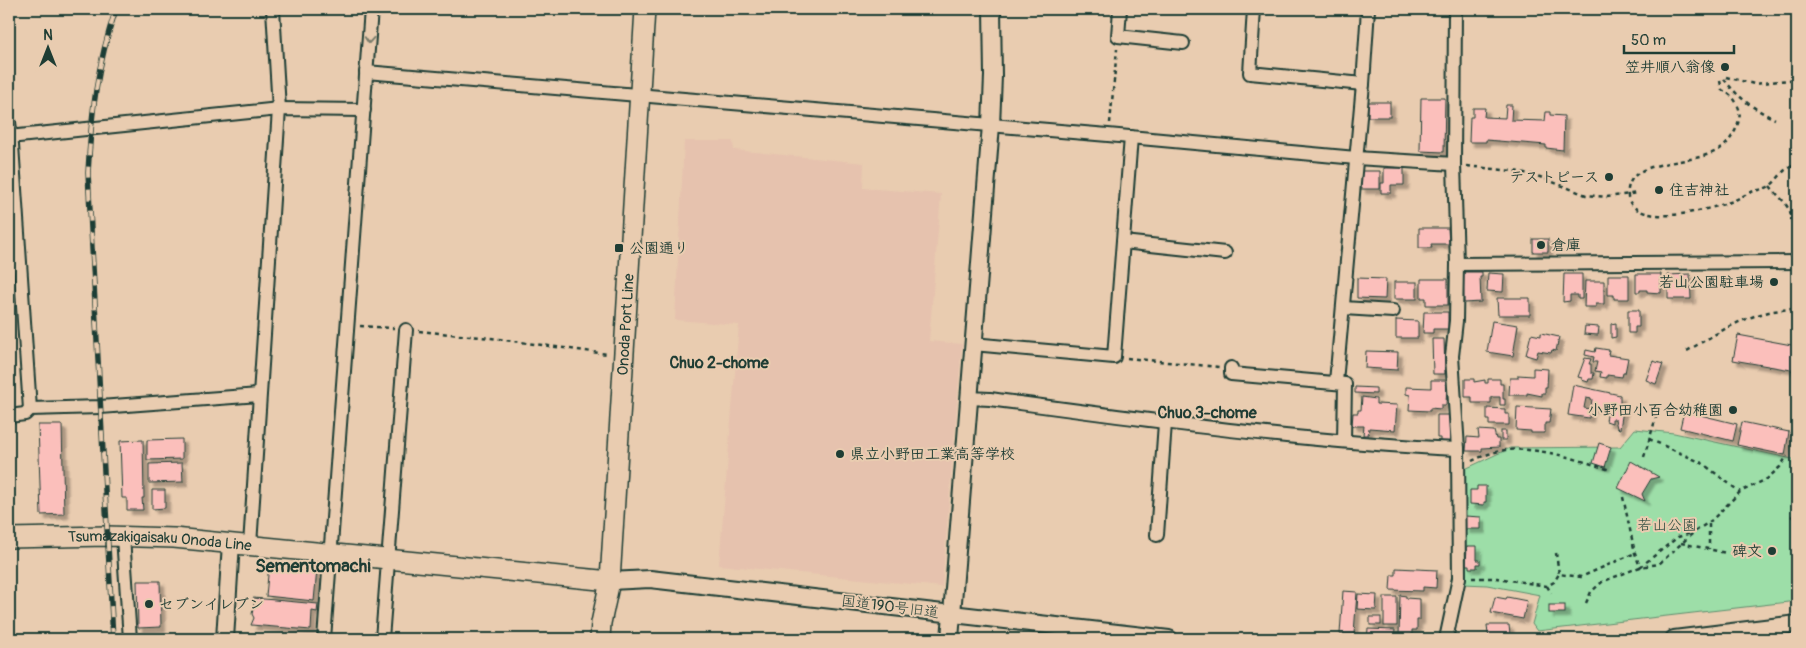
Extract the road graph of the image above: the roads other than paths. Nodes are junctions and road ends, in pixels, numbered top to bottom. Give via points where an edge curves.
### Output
1 (273, 9) edge
2 (371, 9) edge
3 (645, 9) edge
4 (992, 9) edge
5 (1120, 9) edge
6 (1254, 9) edge
7 (1368, 9) edge
8 (1455, 9) edge
9 (1183, 42) dead end
10 (366, 72) junction
11 (1363, 84) junction
12 (639, 94) junction
13 (279, 109) junction
14 (364, 110) junction
15 (9, 122) edge
16 (991, 125) junction
17 (9, 137) edge
18 (1131, 137) junction
19 (1356, 158) junction
20 (1454, 164) junction
21 (1124, 242) junction
22 (1224, 253) dead end
23 (1797, 262) edge
24 (1457, 264) junction
25 (1343, 308) junction
26 (1393, 311) dead end
27 (406, 330) road end
28 (973, 344) junction
29 (1231, 368) road end
30 (1336, 382) junction
31 (259, 395) junction
32 (969, 398) junction
33 (30, 409) junction
34 (9, 416) edge
35 (1165, 423) junction
36 (1344, 440) junction
37 (1458, 449) junction
38 (1157, 535) dead end
39 (123, 537) junction
40 (9, 538) edge
41 (240, 544) junction
42 (331, 553) junction
43 (387, 559) junction
44 (610, 581) junction
45 (952, 614) junction
46 (1797, 624) edge
47 (130, 639) edge
48 (225, 639) edge
49 (324, 639) edge
50 (382, 639) edge
51 (600, 639) edge
52 (950, 639) edge
53 (1169, 639) edge
54 (1446, 639) edge
55 (1674, 639) edge

1 - 13 street
2 -> 10 street
3 - 12 main road, Onoda Port Line
4 - 16 street via 994,76
5 - 9 street via 1118,36
6 - 11 street via 1250,73
7 - 11 street
8 - 20 street
10 - 12 street
10 - 14 street
11 - 19 street
12 - 16 street
12 - 44 main road, Onoda Port Line
13 - 14 street
13 - 17 street
13 - 31 street
14 - 42 street
15 - 17 street
16 - 18 street
16 - 28 street
17 - 33 street
18 - 19 street
18 - 21 street
19 - 20 street
19 - 25 street
20 - 24 street
21 - 22 street
21 - 28 street via 1114,357
23 - 24 street
24 - 37 street via 1452,356
25 - 26 street
25 - 30 street
27 - 43 street
28 - 32 street
29 - 30 street via 1231,374
30 - 36 street via 1345,384
31 - 33 street
31 - 41 street
32 - 35 street
32 - 45 street
33 - 34 street via 25,414
35 - 36 street
35 - 38 street
36 - 37 street
37 - 54 street via 1459,578
39 - 40 main road, Tsumazakigaisaku Onoda Line
39 - 41 main road, Tsumazakigaisaku Onoda Line
39 - 47 street
41 - 42 main road, Tsumazakigaisaku Onoda Line
41 - 48 street
42 - 43 main road, Tsumazakigaisaku Onoda Line
42 - 49 street
43 - 44 main road, Tsumazakigaisaku Onoda Line
43 - 50 street
44 - 45 street, 国道190号旧道 via 650,579
44 - 51 main road, Onoda Port Line
45 - 52 street
45 - 53 street, 国道190号旧道
46 - 55 street

